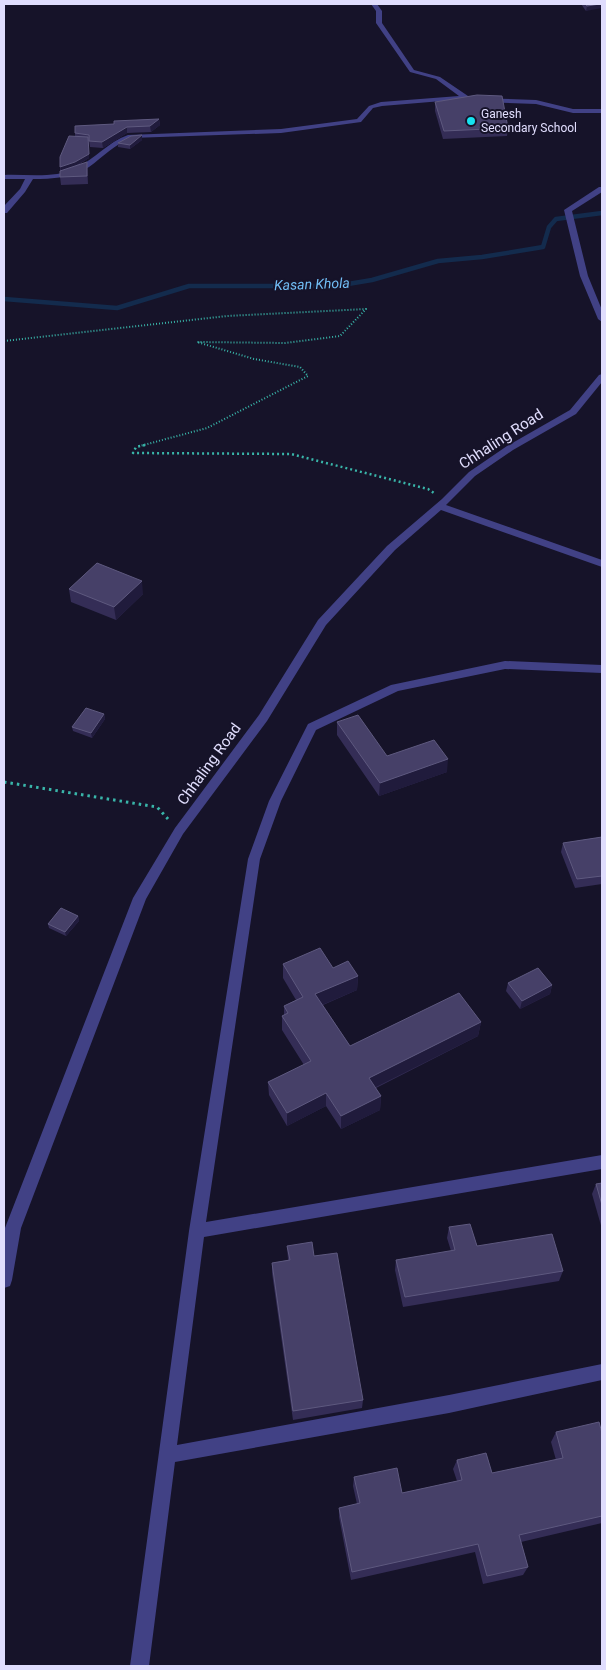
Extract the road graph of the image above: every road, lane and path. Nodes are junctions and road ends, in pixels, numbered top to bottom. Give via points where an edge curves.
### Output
1 (374, 4) edge
2 (466, 97) junction
3 (602, 111) edge
4 (30, 176) junction
5 (4, 177) edge
6 (602, 189) edge
7 (4, 211) edge
8 (602, 319) edge
9 (4, 341) edge
10 (602, 377) edge
11 (442, 503) junction
12 (602, 564) edge
13 (602, 669) edge
14 (4, 782) edge
15 (179, 831) junction
16 (602, 1162) edge
17 (197, 1231) junction
18 (4, 1280) edge
19 (602, 1372) edge
20 (168, 1455) junction
21 (139, 1666) edge

1 - 2 street via 379,22 412,71 438,78
2 - 3 street via 536,102 573,111
2 - 4 street via 381,104 371,107 359,121 320,126 130,136 118,140 70,174
4 - 5 street
4 - 7 street via 21,194
6 - 8 street via 568,210 584,276
9 - 11 path via 76,336 282,311 366,309 340,336 285,343 197,342 300,367 308,376 207,428 136,447 132,453 291,454 428,489
10 - 11 street, Chhaling Road via 574,412 472,474
11 - 12 street
11 - 15 street, Chhaling Road via 391,548 322,623 262,718
13 - 17 street via 505,665 395,688 312,728 275,801 254,859
14 - 15 path via 157,807
15 - 18 street, Chhaling Road via 140,898 13,1228
16 - 17 street
17 - 20 street
19 - 20 street via 449,1404
20 - 21 street

